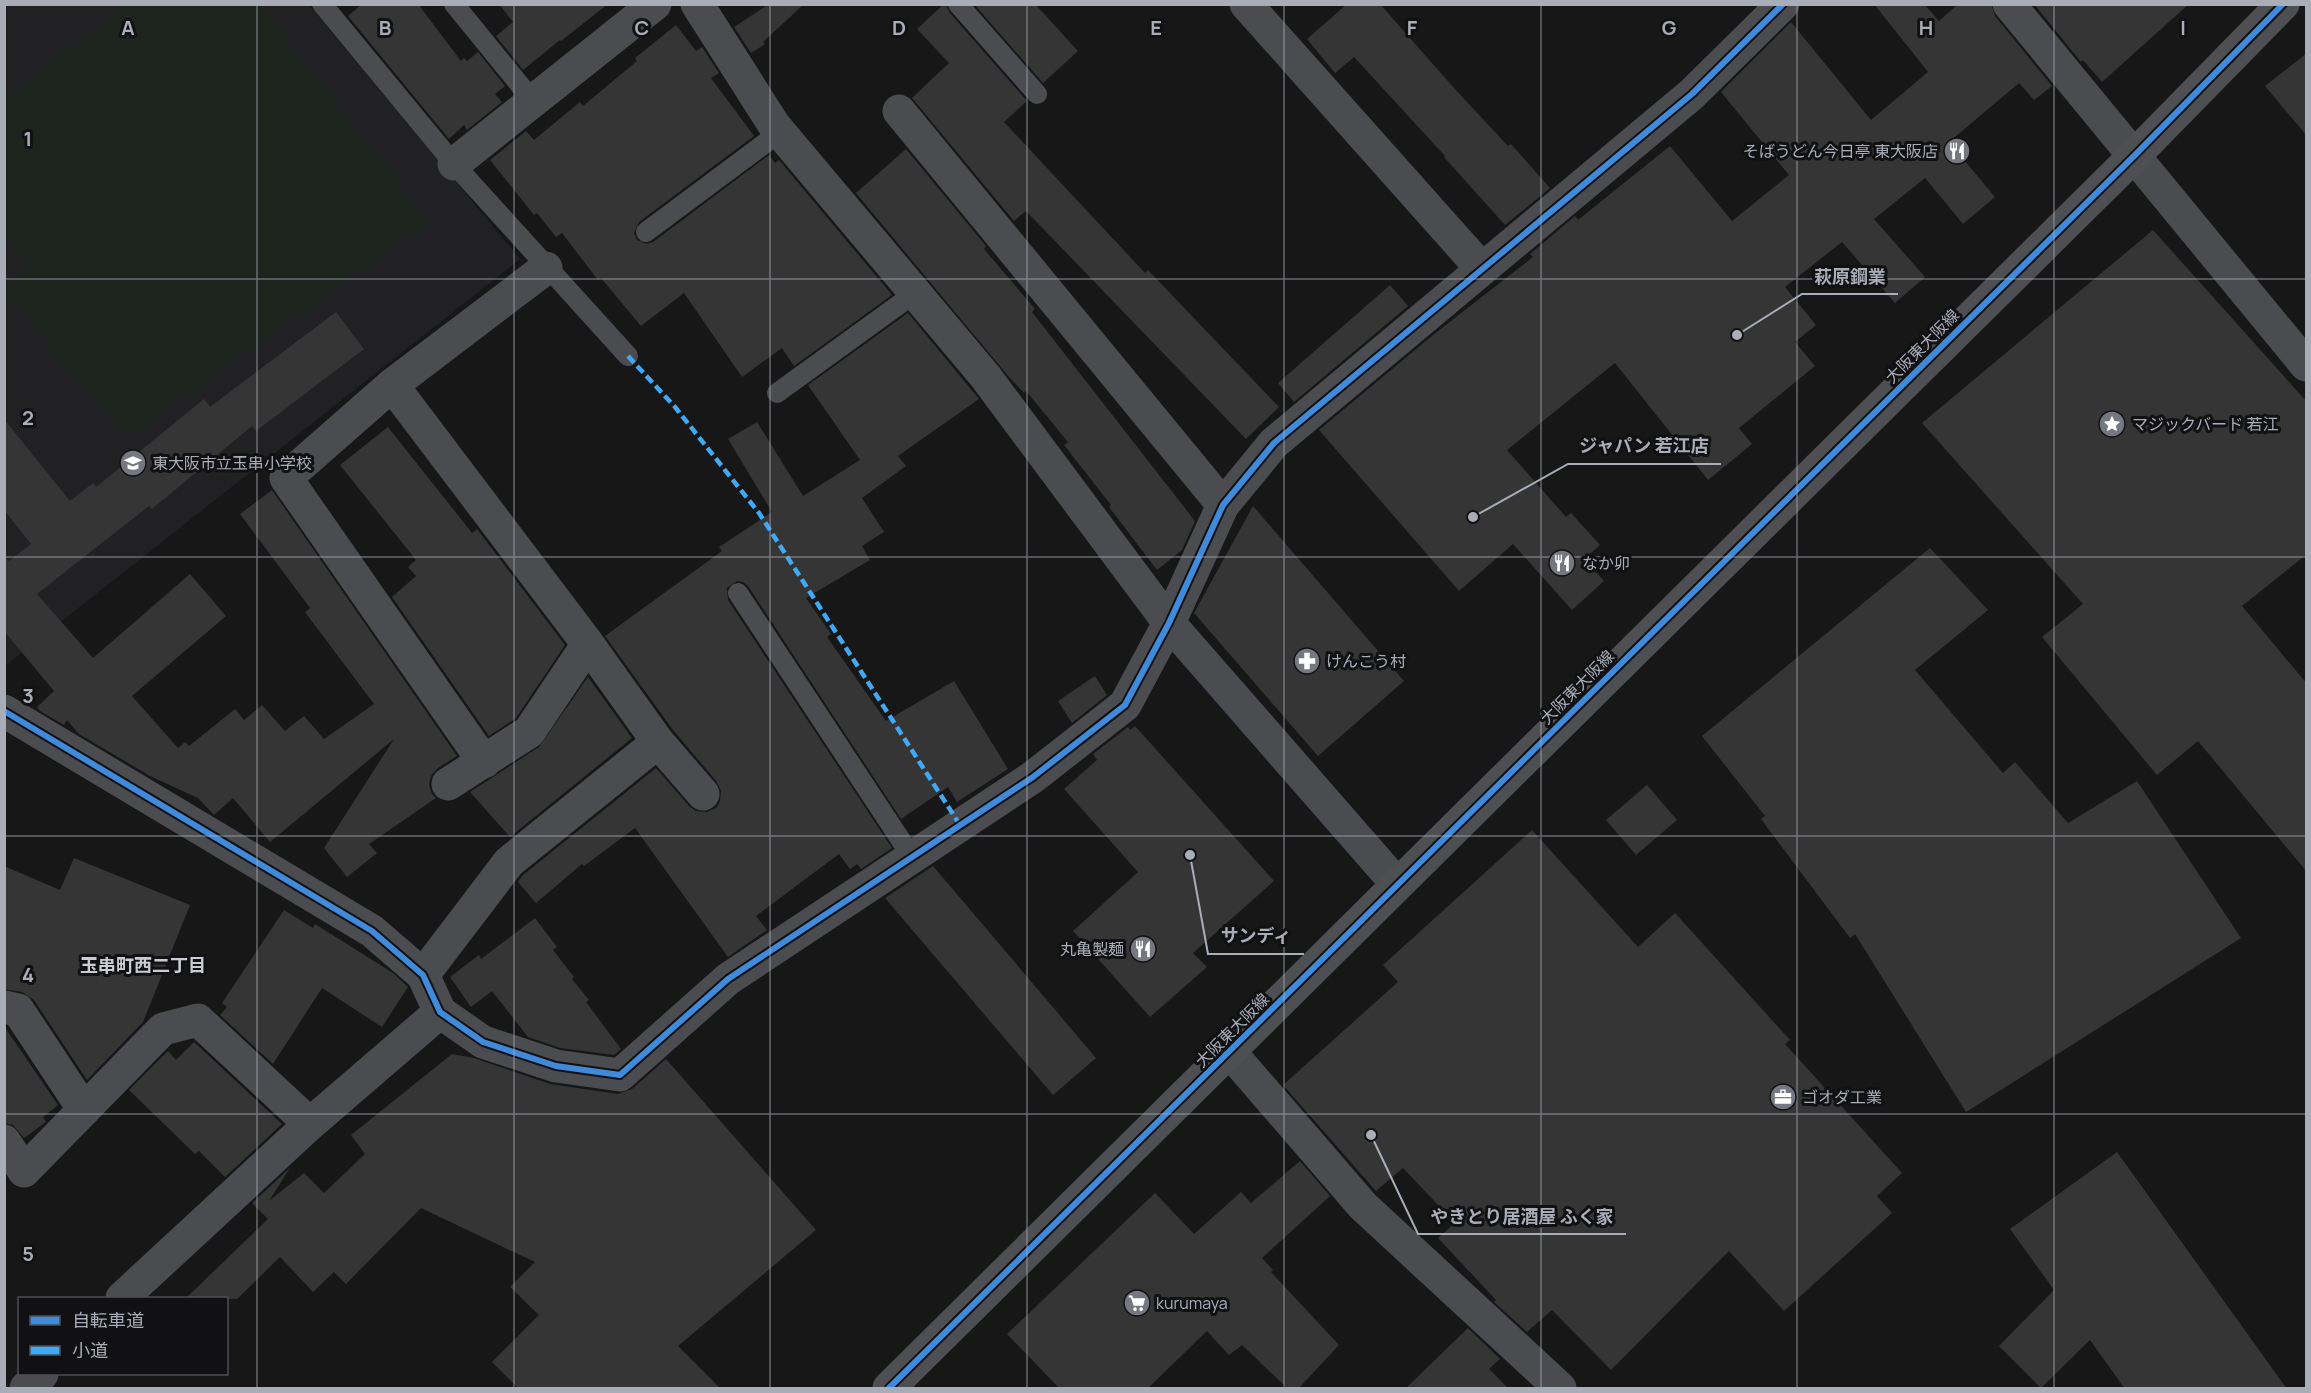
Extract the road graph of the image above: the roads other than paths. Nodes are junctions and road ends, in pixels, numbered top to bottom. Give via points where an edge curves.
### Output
1 (322, 4) edge
2 (454, 4) edge
3 (655, 4) edge
4 (697, 4) edge
5 (958, 4) edge
6 (1246, 4) edge
7 (1783, 4) edge
8 (2009, 4) edge
9 (2283, 4) edge
10 (1037, 94) dead end
11 (533, 101) junction
12 (899, 111) dead end
13 (780, 132) junction
14 (2134, 155) junction
15 (454, 164) junction
16 (646, 232) dead end
17 (546, 268) junction
18 (1482, 269) junction
19 (915, 293) junction
20 (628, 356) dead end
21 (2307, 365) edge
22 (393, 385) junction
23 (777, 393) dead end
24 (1223, 505) junction
25 (738, 593) dead end
26 (1169, 623) junction
27 (588, 644) junction
28 (4, 711) edge
29 (658, 742) junction
30 (484, 762) junction
31 (448, 784) dead end
32 (703, 794) dead end
33 (912, 857) junction
34 (1397, 884) junction
35 (423, 975) junction
36 (4, 1007) edge
37 (440, 1012) junction
38 (1230, 1052) junction
39 (84, 1110) junction
40 (310, 1124) junction
41 (4, 1141) edge
42 (125, 1297) edge
43 (41, 1375) edge
44 (26, 1389) edge
45 (889, 1389) edge
46 (1560, 1389) edge

1 - 15 lane
2 - 11 lane
3 - 11 street
4 - 13 street
5 - 10 lane
6 - 18 street
7 - 18 street via 1692,94
8 - 14 street
9 - 14 main road, 大阪東大阪線
11 - 15 street
12 - 24 street
13 - 16 lane
13 - 19 street
14 - 21 street
14 - 34 main road, 大阪東大阪線
15 - 17 lane
17 - 20 lane
17 - 22 street
18 - 24 street via 1274,443
19 - 23 lane
19 - 26 street via 985,376
22 - 27 street
22 - 30 street via 286,478
24 - 26 street
25 - 33 lane
26 - 33 street via 1125,705 1033,777
26 - 34 street
27 - 29 street
27 - 30 street via 529,732
28 - 35 street via 372,931
29 - 32 street
29 - 35 street via 509,862
30 - 31 street
33 - 37 street via 728,979 621,1075 556,1066 483,1042
34 - 38 main road, 大阪東大阪線
35 - 37 street
36 - 39 street via 18,1010
37 - 40 street
38 - 45 main road, 大阪東大阪線
38 - 46 street via 1363,1206
39 - 40 street via 163,1029 198,1020
39 - 41 street via 24,1171
40 - 42 street
43 - 44 street

